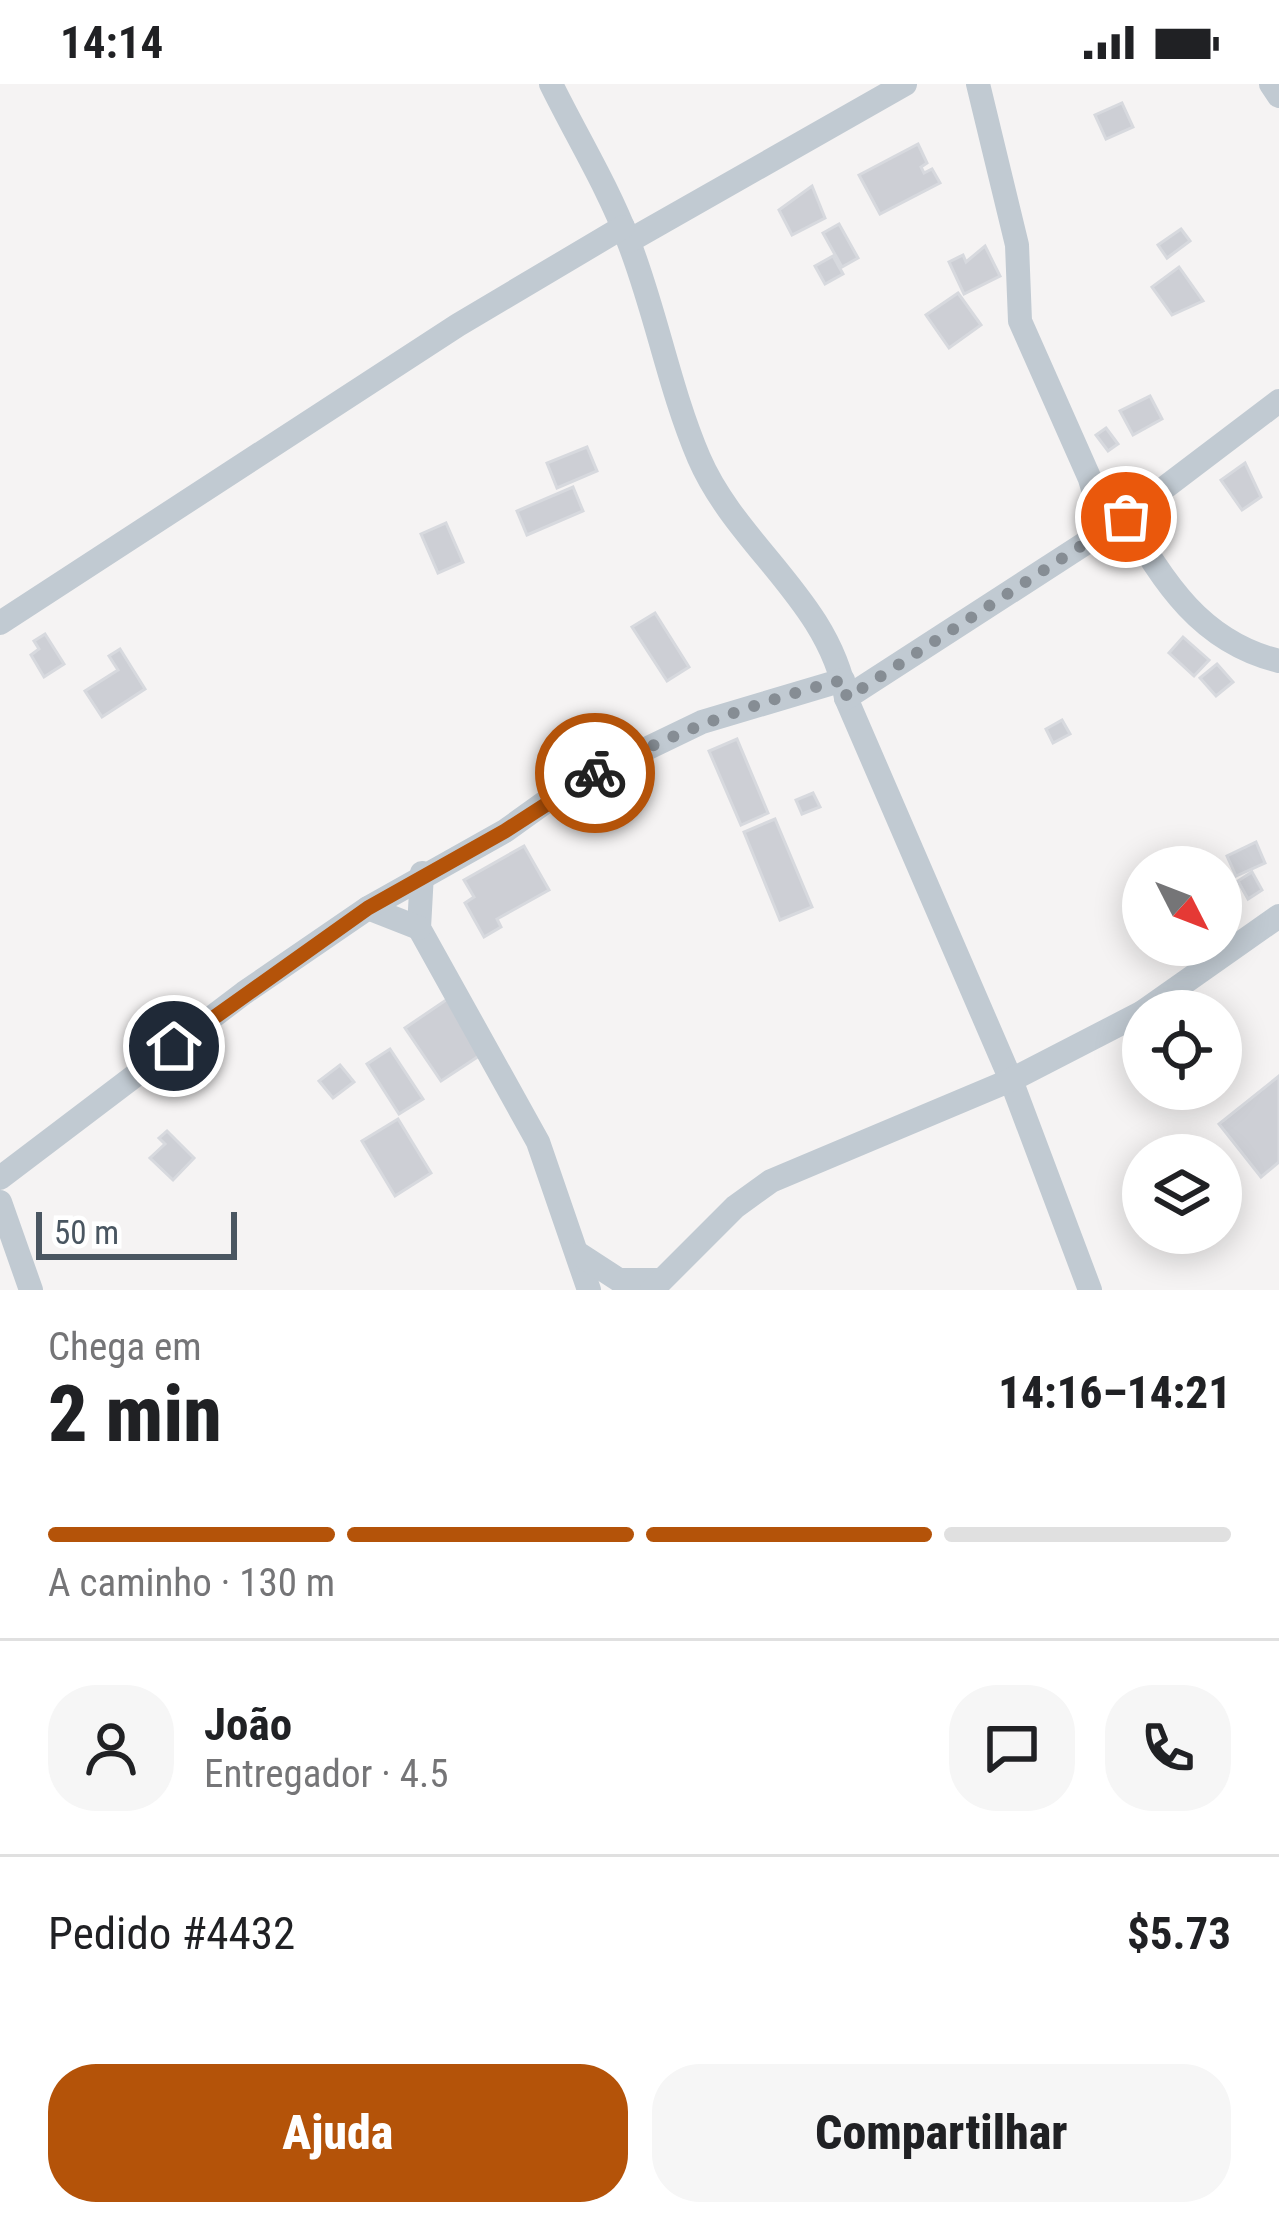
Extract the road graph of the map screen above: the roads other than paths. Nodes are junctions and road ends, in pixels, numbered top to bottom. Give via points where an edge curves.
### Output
1 (550, 84) edge
2 (905, 84) edge
3 (978, 84) edge
4 (1271, 84) edge
5 (1279, 96) edge
6 (626, 234) junction
7 (1279, 400) edge
8 (1126, 517) junction
9 (1097, 536) junction
10 (0, 623) edge
11 (1279, 661) edge
12 (845, 689) junction
13 (422, 873) junction
14 (368, 908) junction
15 (1279, 916) edge
16 (419, 928) junction
17 (1174, 990) edge
18 (1122, 1022) edge
19 (1011, 1080) junction
20 (0, 1178) edge
21 (0, 1202) edge
22 (577, 1253) junction
23 (657, 1285) edge
24 (31, 1290) edge
25 (589, 1290) edge
26 (1090, 1290) edge

1 - 6 street
2 - 6 street
3 - 9 street via 1017,245 1020,320 1090,479
4 - 5 street
6 - 10 street via 458,325
6 - 12 street via 700,460 736,521 812,612
7 - 8 street
8 - 9 street
8 - 11 street via 1187,608 1237,649
9 - 12 street
12 - 13 street via 702,722 565,788 505,831
12 - 19 street
13 - 14 street
13 - 16 street
14 - 16 street
14 - 20 street
15 - 17 street
16 - 22 street via 538,1142
18 - 19 street
19 - 23 street via 771,1181
19 - 26 street
21 - 24 street
22 - 23 street via 619,1280
22 - 25 street

